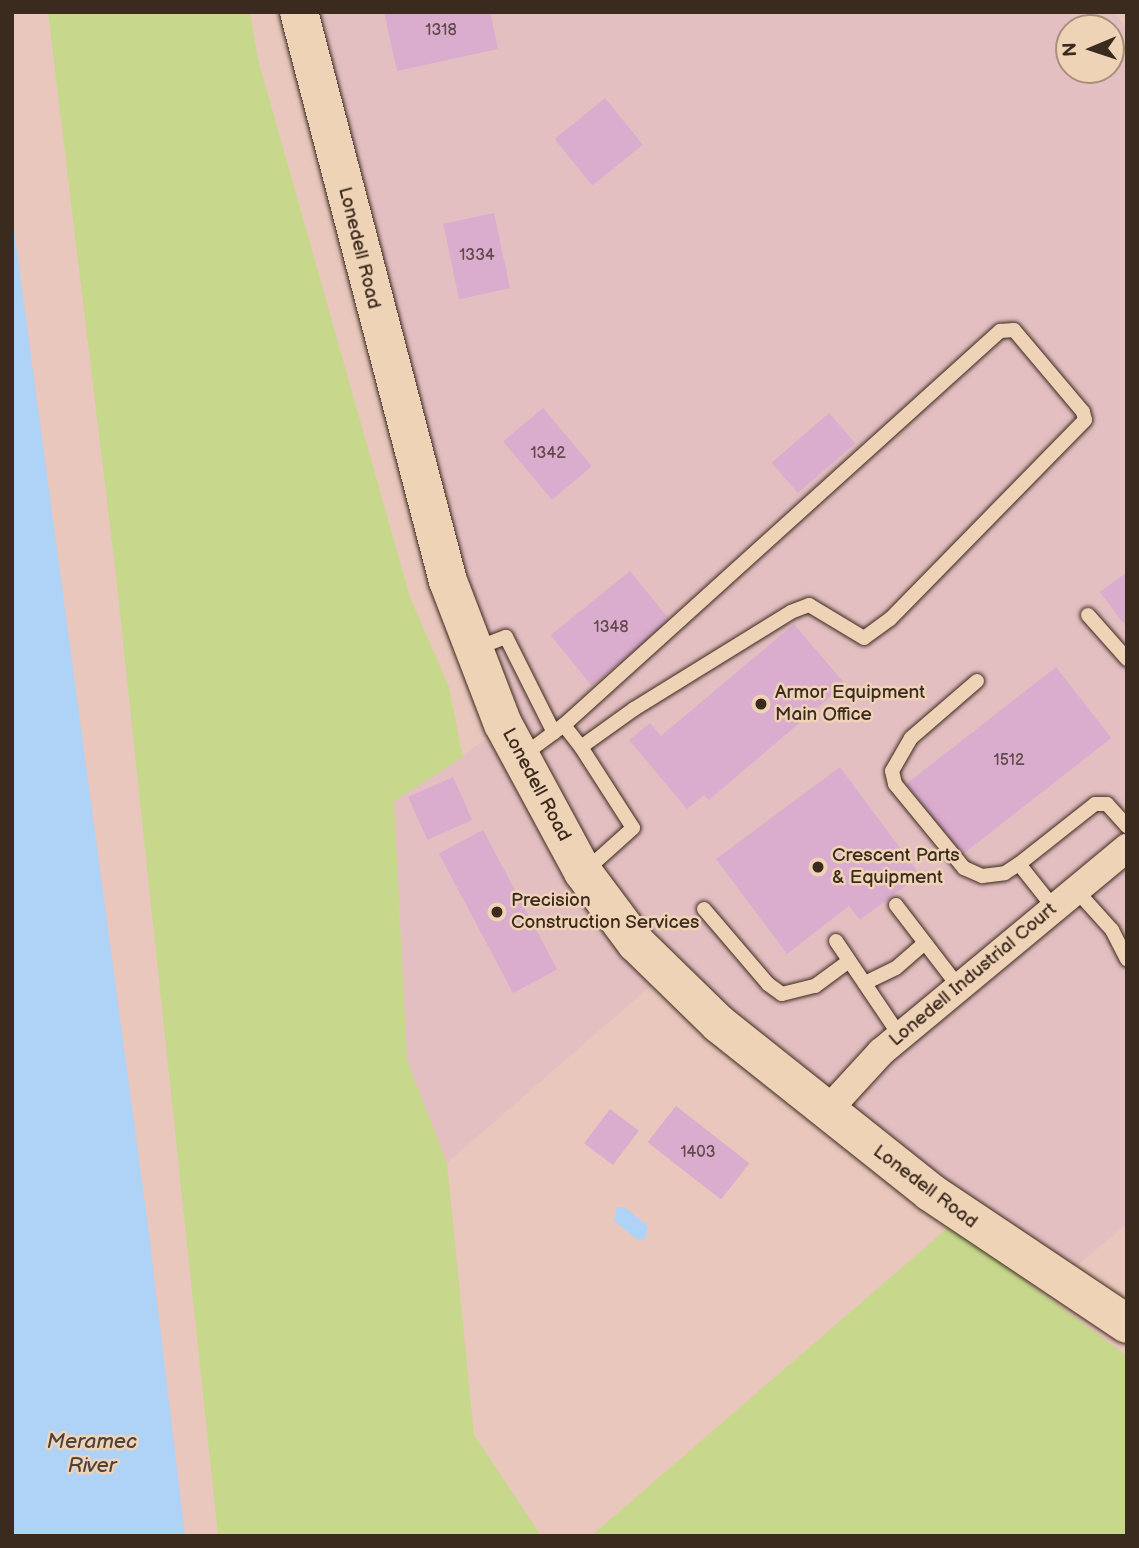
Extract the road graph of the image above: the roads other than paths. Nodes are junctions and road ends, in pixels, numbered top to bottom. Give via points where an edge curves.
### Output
1 (299, 12) edge
2 (1088, 615) dead end
3 (472, 650) junction
4 (1127, 659) edge
5 (977, 681) dead end
6 (559, 729) junction
7 (581, 747) junction
8 (520, 758) junction
9 (1127, 826) edge
10 (1127, 848) edge
11 (1019, 864) junction
12 (583, 872) junction
13 (1076, 890) junction
14 (895, 905) dead end
15 (1054, 908) junction
16 (704, 909) dead end
17 (1121, 934) edge
18 (835, 941) dead end
19 (925, 943) junction
20 (1127, 959) edge
21 (849, 961) junction
22 (865, 983) junction
23 (959, 987) junction
24 (900, 1036) junction
25 (827, 1111) junction
26 (1127, 1324) edge

1 - 3 street, Lonedell Road via 417,475
2 - 4 lane
3 - 6 lane via 506,637
3 - 8 street, Lonedell Road
5 - 11 lane via 911,738 892,776 964,868 982,876 1005,873
6 - 7 lane
6 - 7 lane via 1000,331 1014,330 1083,412 1085,420 890,619 864,638 809,605 791,612
6 - 8 lane
7 - 12 lane via 633,828
8 - 12 street, Lonedell Road
9 - 11 lane via 1107,804 1096,804
10 - 13 street, Lonedell Industrial Court
11 - 15 lane
12 - 25 street, Lonedell Road via 667,977
13 - 15 street, Lonedell Industrial Court
13 - 17 lane
14 - 19 lane
15 - 23 street, Lonedell Industrial Court
16 - 21 lane via 768,984 782,994 815,986
17 - 20 lane
18 - 21 lane
19 - 22 lane via 896,968
19 - 23 lane
21 - 22 lane
22 - 24 lane
23 - 24 street, Lonedell Industrial Court
24 - 25 street, Lonedell Industrial Court
25 - 26 street, Lonedell Road via 981,1230

